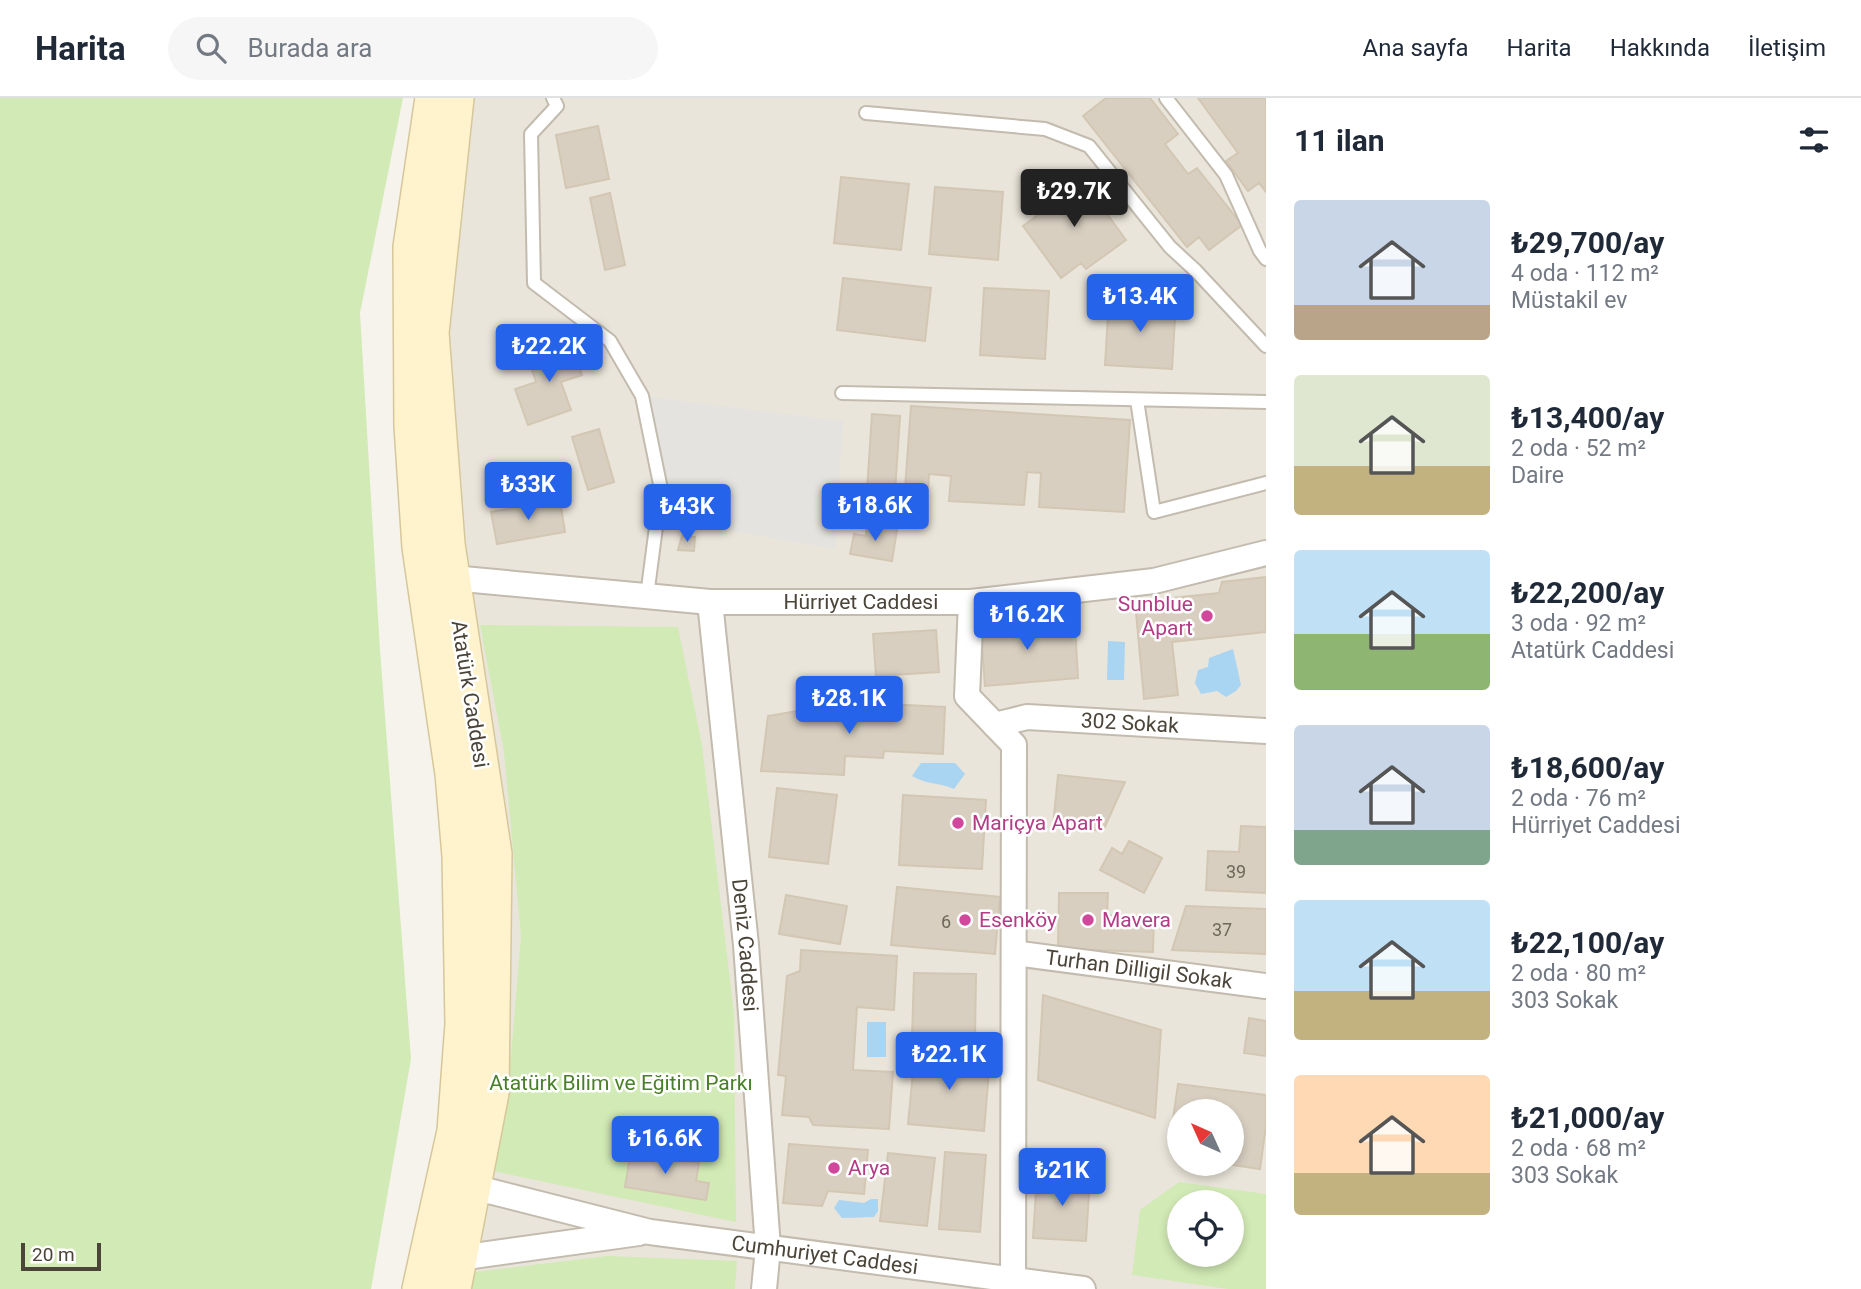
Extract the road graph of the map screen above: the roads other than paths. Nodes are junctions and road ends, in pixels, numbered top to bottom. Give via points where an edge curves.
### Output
1 (433, 98) edge
2 (456, 98) edge
3 (553, 98) edge
4 (1166, 98) edge
5 (866, 113) dead end
6 (1266, 259) edge
7 (1266, 346) edge
8 (842, 393) dead end
9 (1138, 400) junction
10 (1266, 402) edge
11 (1266, 483) edge
12 (1266, 553) edge
13 (452, 578) junction
14 (647, 597) junction
15 (710, 602) junction
16 (971, 602) junction
17 (995, 725) junction
18 (1266, 732) edge
19 (1014, 953) junction
20 (1266, 986) edge
21 (458, 1188) junction
22 (650, 1232) junction
23 (433, 1233) junction
24 (768, 1248) junction
25 (456, 1274) edge
26 (1013, 1284) edge
27 (421, 1289) edge
28 (764, 1289) edge
29 (1083, 1289) edge

1 - 21 street, Atatürk Caddesi via 411,247 412,413 419,547 453,774 460,856 463,1024 456,1131
2 - 13 street, Atatürk Caddesi via 431,333
3 - 14 lane via 557,106 531,134 534,283 610,341 642,396 661,489
4 - 6 lane via 1226,175
5 - 7 lane via 1045,128 1089,146 1170,247
8 - 9 lane
9 - 10 lane
9 - 11 lane via 1154,512
12 - 16 street, Hürriyet Caddesi via 1154,581
13 - 14 street, Hürriyet Caddesi
13 - 21 street, Atatürk Caddesi via 494,854 491,1093
14 - 15 street, Hürriyet Caddesi
15 - 16 street, Hürriyet Caddesi
15 - 24 street, Deniz Caddesi via 746,945
16 - 17 street via 967,695
17 - 18 street, 302 Sokak via 1027,717
17 - 19 street via 1014,745
19 - 20 street, Turhan Dilligil Sokak
19 - 26 street
21 - 22 street, Cumhuriyet Caddesi
21 - 23 street, Atatürk Caddesi
21 - 25 street, Atatürk Caddesi
22 - 24 street, Cumhuriyet Caddesi
22 - 25 street, Cumhuriyet Caddesi
23 - 25 street
23 - 27 street, Atatürk Caddesi
24 - 26 street, Cumhuriyet Caddesi
24 - 28 street, Deniz Caddesi
26 - 29 street, Cumhuriyet Caddesi

